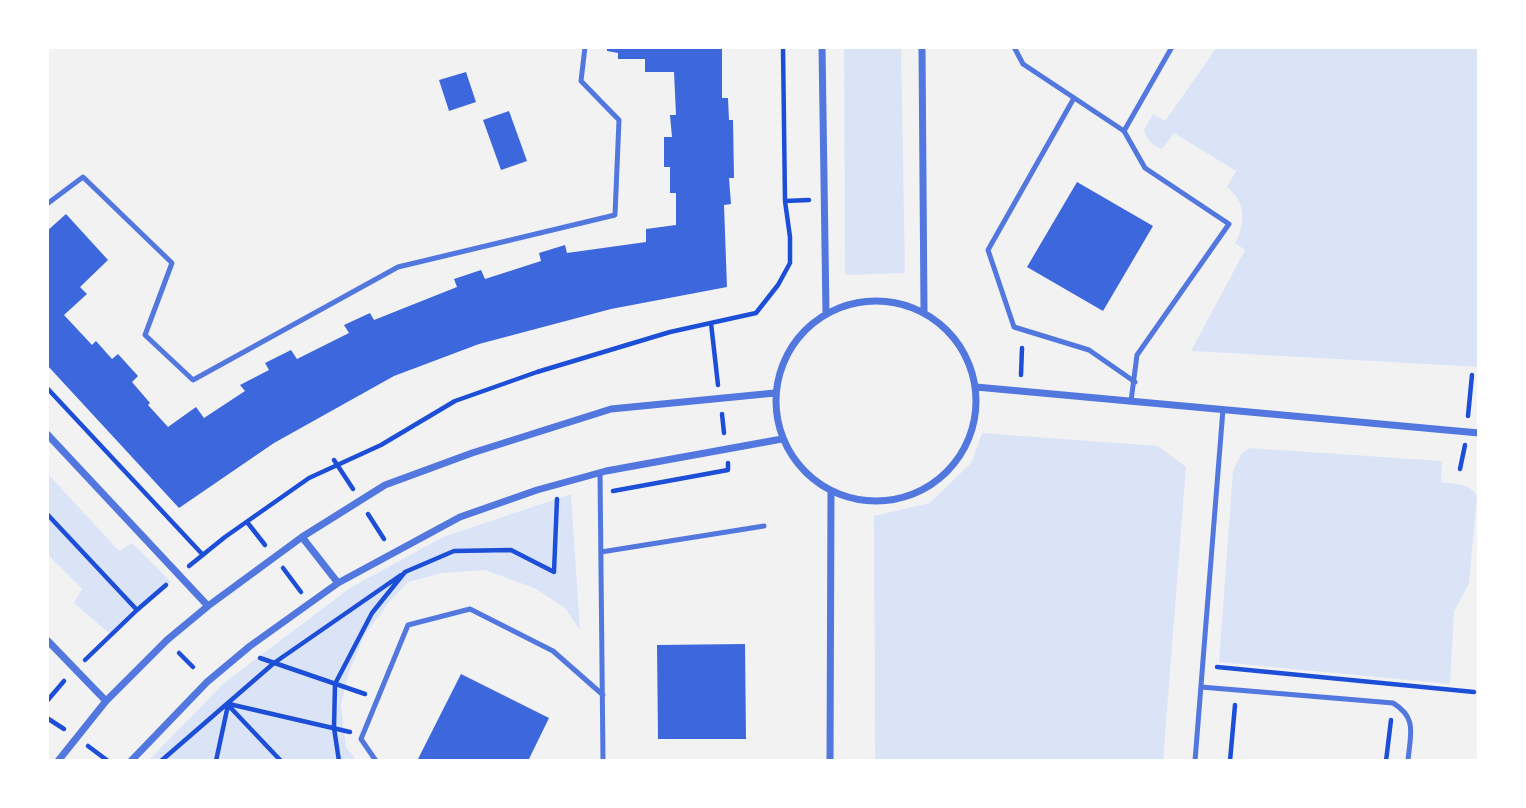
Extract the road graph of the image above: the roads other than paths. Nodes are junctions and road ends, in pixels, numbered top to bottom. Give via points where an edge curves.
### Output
1 (585, 47) edge
2 (822, 47) edge
3 (922, 47) edge
4 (1014, 47) edge
5 (1172, 47) edge
6 (1074, 98) junction
7 (1124, 131) junction
8 (47, 204) edge
9 (924, 312) junction
10 (826, 313) junction
11 (1135, 382) junction
12 (976, 387) junction
13 (775, 393) junction
14 (1131, 401) junction
15 (1223, 409) junction
16 (1479, 433) edge
17 (47, 434) edge
18 (782, 439) junction
19 (600, 472) junction
20 (831, 492) junction
21 (764, 526) dead end
22 (302, 537) junction
23 (601, 552) junction
24 (338, 583) junction
25 (208, 606) junction
26 (47, 640) edge
27 (1201, 687) junction
28 (603, 695) junction
29 (106, 701) junction
30 (58, 761) edge
31 (131, 761) edge
32 (376, 761) edge
33 (603, 761) edge
34 (830, 761) edge
35 (1195, 761) edge
36 (1408, 761) edge

1 - 8 lane via 581,81 619,120 615,215 398,267 193,380 145,335 172,263 83,177
2 - 10 street
3 - 9 street
4 - 6 lane via 1023,64
5 - 7 lane
6 - 7 lane
6 - 11 lane via 988,250 1014,327 1089,350
7 - 11 lane via 1145,168 1228,224 1137,355
9 - 10 street via 873,300 849,303
9 - 12 street via 949,331 961,348
10 - 13 street via 800,333 783,361
11 - 14 lane
12 - 14 street
12 - 20 street via 975,418 966,447 947,472 922,491 892,501 861,501
13 - 18 street
13 - 22 street via 611,409 385,485
14 - 15 street
15 - 16 street
15 - 27 lane
17 - 25 street
18 - 19 street
18 - 20 street via 794,460
19 - 23 lane
19 - 24 street via 460,517
20 - 34 street
21 - 23 lane
22 - 24 street
22 - 25 street
23 - 28 lane
24 - 31 street via 207,682
25 - 29 street
26 - 29 street
27 - 35 lane
27 - 36 lane via 1393,703 1405,711 1411,723
28 - 32 lane via 553,651 470,609 408,625 361,739
28 - 33 lane
29 - 30 street

